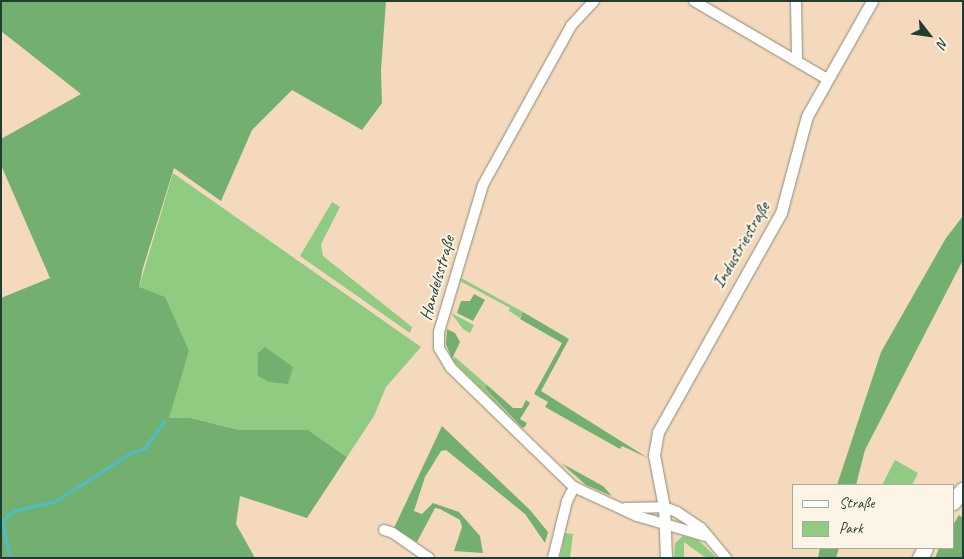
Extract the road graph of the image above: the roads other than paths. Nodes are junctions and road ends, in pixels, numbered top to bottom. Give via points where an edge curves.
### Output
1 (594, 1) edge
2 (694, 1) edge
3 (796, 1) edge
4 (872, 1) edge
5 (797, 60) junction
6 (827, 79) junction
7 (574, 487) junction
8 (963, 488) edge
9 (954, 501) edge
10 (625, 508) junction
11 (664, 508) junction
12 (666, 526) junction
13 (384, 530) dead end
14 (706, 536) junction
15 (428, 558) edge
16 (553, 558) edge
17 (666, 558) edge
18 (726, 558) edge

1 - 7 street, Handelsstraße via 572,23 483,185 438,338 440,352 451,368
2 - 5 street
3 - 5 street
4 - 6 street, Industriestraße
5 - 6 street
6 - 11 street, Industriestraße via 807,116 781,213 658,432 654,455
7 - 10 street, Handelsstraße
7 - 16 street via 567,501
8 - 9 main road
10 - 11 street, Handelsstraße
10 - 12 street, Handelsstraße
11 - 12 street, Industriestraße
11 - 14 street via 684,516
12 - 14 street
12 - 17 street, Industriestraße
13 - 15 street via 394,533
14 - 18 street

